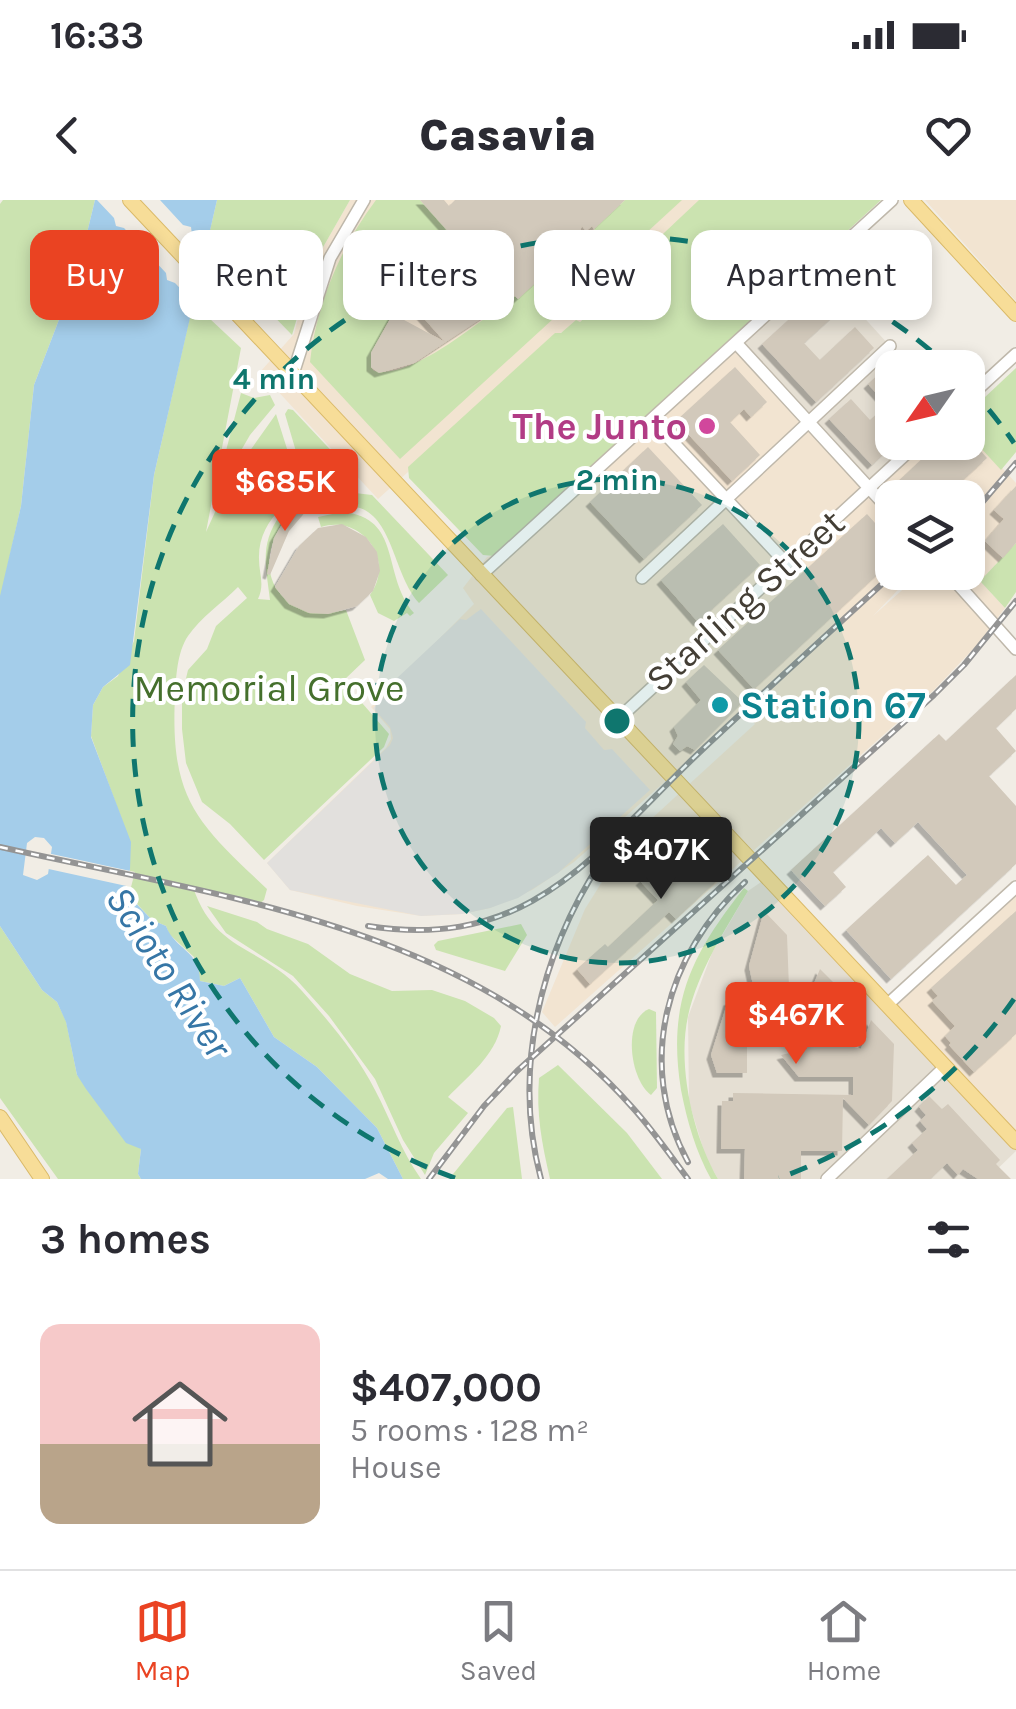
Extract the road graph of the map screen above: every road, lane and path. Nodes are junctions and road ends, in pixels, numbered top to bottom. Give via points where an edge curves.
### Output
1 (130, 200) edge
2 (364, 200) edge
3 (892, 200) edge
4 (911, 200) edge
5 (1016, 314) edge
6 (737, 344) junction
7 (890, 346) dead end
8 (1016, 354) edge
9 (293, 374) junction
10 (985, 382) edge
11 (654, 421) junction
12 (809, 422) junction
13 (899, 460) edge
14 (870, 487) junction
15 (875, 493) edge
16 (726, 499) junction
17 (786, 563) junction
18 (481, 575) junction
19 (642, 578) dead end
20 (966, 590) edge
21 (1011, 633) edge
22 (1016, 648) edge
23 (617, 720) junction
24 (1016, 887) edge
25 (887, 1005) junction
26 (945, 1067) junction
27 (0, 1117) edge
28 (1016, 1142) edge
29 (42, 1179) edge
30 (828, 1179) edge

1 - 9 main road
2 - 9 street via 326,270
3 - 6 street
4 - 5 main road
6 - 11 street
6 - 12 street
7 - 12 street
8 - 10 street
9 - 18 main road
11 - 16 street
11 - 18 street
12 - 14 street
12 - 16 street
13 - 14 street, Starling Street
14 - 15 street
14 - 17 street, Starling Street
16 - 17 street
16 - 19 street
17 - 23 street, Starling Street
18 - 23 main road
20 - 21 street
21 - 22 street
23 - 25 main road
24 - 25 street
25 - 26 main road
26 - 28 main road
26 - 30 street
27 - 29 main road

